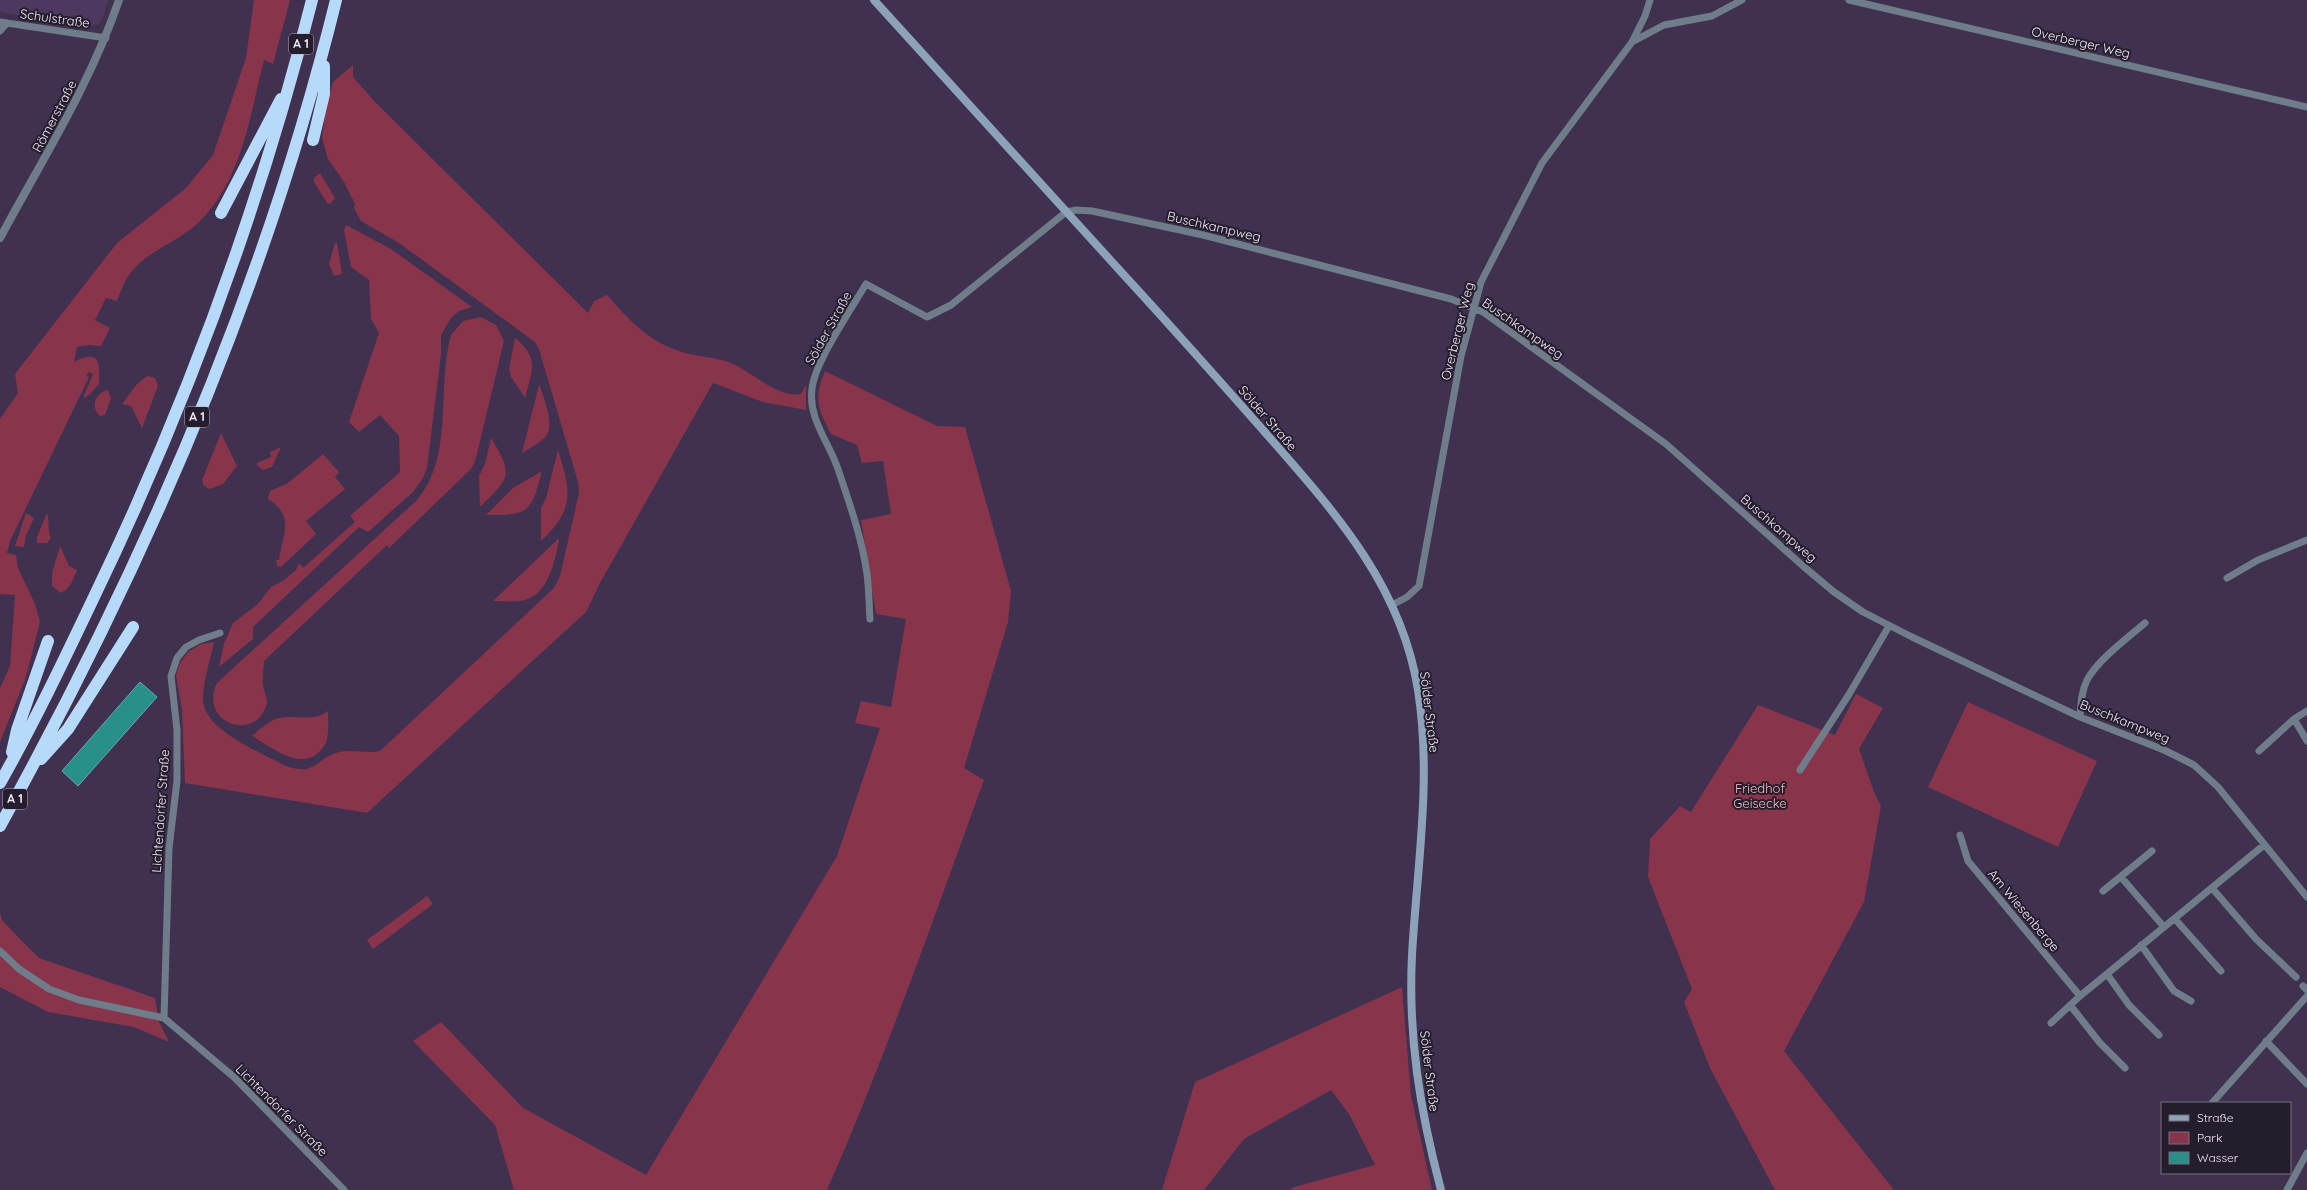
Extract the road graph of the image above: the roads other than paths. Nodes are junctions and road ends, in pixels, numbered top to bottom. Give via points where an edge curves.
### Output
1 (119, 0) edge
2 (312, 0) edge
3 (336, 0) edge
4 (874, 0) edge
5 (1650, 0) edge
6 (1742, 0) edge
7 (1849, 0) edge
8 (4, 22) edge
9 (0, 31) edge
10 (106, 38) junction
11 (1632, 42) junction
12 (325, 47) junction
13 (288, 88) junction
14 (2307, 107) edge
15 (313, 140) dead end
16 (1066, 212) junction
17 (221, 213) dead end
18 (0, 238) edge
19 (1474, 308) junction
20 (2307, 540) edge
21 (2227, 578) dead end
22 (1392, 605) junction
23 (870, 619) dead end
24 (2144, 623) dead end
25 (1889, 626) junction
26 (133, 627) dead end
27 (220, 634) dead end
28 (48, 641) dead end
29 (2307, 711) edge
30 (2080, 717) junction
31 (2294, 719) junction
32 (2307, 741) edge
33 (2259, 751) dead end
34 (8, 769) junction
35 (1800, 770) dead end
36 (30, 772) junction
37 (0, 783) edge
38 (0, 826) edge
39 (1960, 835) dead end
40 (2264, 845) junction
41 (2152, 851) dead end
42 (2121, 877) junction
43 (2212, 888) junction
44 (2103, 891) dead end
45 (2307, 897) edge
46 (2174, 919) junction
47 (2164, 927) junction
48 (2141, 945) junction
49 (0, 951) edge
50 (2221, 971) dead end
51 (2107, 974) junction
52 (2296, 977) dead end
53 (2080, 996) junction
54 (2307, 996) edge
55 (2191, 1001) dead end
56 (2070, 1005) junction
57 (164, 1018) junction
58 (2051, 1023) dead end
59 (2159, 1035) dead end
60 (2266, 1040) junction
61 (2125, 1068) dead end
62 (2307, 1084) edge
63 (2213, 1102) edge
64 (2307, 1153) edge
65 (344, 1190) edge
66 (1441, 1190) edge
67 (2287, 1190) edge

1 - 10 street, Römerstraße
2 - 13 highway, A 1
3 - 12 highway, A 1
4 - 16 main road, Sölder Straße
5 - 11 street, Overberger Weg
6 - 11 street, Overberger Weg via 1712,16 1664,25
7 - 14 street, Overberger Weg
8 - 9 street
8 - 10 street, Schulstraße
10 - 18 street, Römerstraße via 74,105
11 - 19 street, Overberger Weg via 1542,163 1481,282
12 - 15 highway via 324,94
12 - 36 highway, A 1 via 289,172 203,404 138,556
13 - 17 highway
13 - 34 highway, A 1 via 272,148 240,242 158,457 78,632
16 - 19 street, Buschkampweg via 1092,211 1203,234 1451,299
16 - 22 main road, Sölder Straße via 1202,360 1325,502 1357,544 1379,578
16 - 23 street, Sölder Straße via 951,305 927,317 866,284 820,363 812,388 813,411 837,466 854,519 867,574
19 - 22 street, Overberger Weg via 1461,356 1419,586 1407,597
19 - 25 street, Buschkampweg via 1666,444 1834,592
20 - 21 street via 2258,560
22 - 66 main road, Sölder Straße via 1402,629 1418,689 1424,754 1420,860 1412,958 1413,1046 1423,1114
24 - 30 street via 2087,680 2082,695
25 - 30 street, Buschkampweg
25 - 35 street
26 - 36 highway via 68,729
27 - 57 street, Lichtendorfer Straße via 186,647 177,658 171,676 177,730 177,781 169,848
28 - 34 highway via 17,730
29 - 31 street
30 - 40 street, Buschkampweg via 2164,750 2194,765 2218,787
31 - 32 street
31 - 33 street
34 - 37 highway, A 1
36 - 38 highway, A 1
39 - 53 street, Am Wiesenberge via 1968,861
40 - 43 street
40 - 45 street, Buschkampweg
41 - 42 street
42 - 44 street
42 - 47 street
43 - 46 street
43 - 52 street via 2269,953
46 - 47 street
46 - 50 street
47 - 48 street
48 - 51 street
48 - 55 street via 2174,991
49 - 57 street, Lichtendorfer Straße via 19,969 49,989 79,1000
51 - 53 street
51 - 59 street via 2129,1005
53 - 56 street
54 - 60 street
56 - 58 street
56 - 61 street via 2100,1043
57 - 65 street, Lichtendorfer Straße via 235,1078
60 - 62 street
60 - 63 street
64 - 67 street

